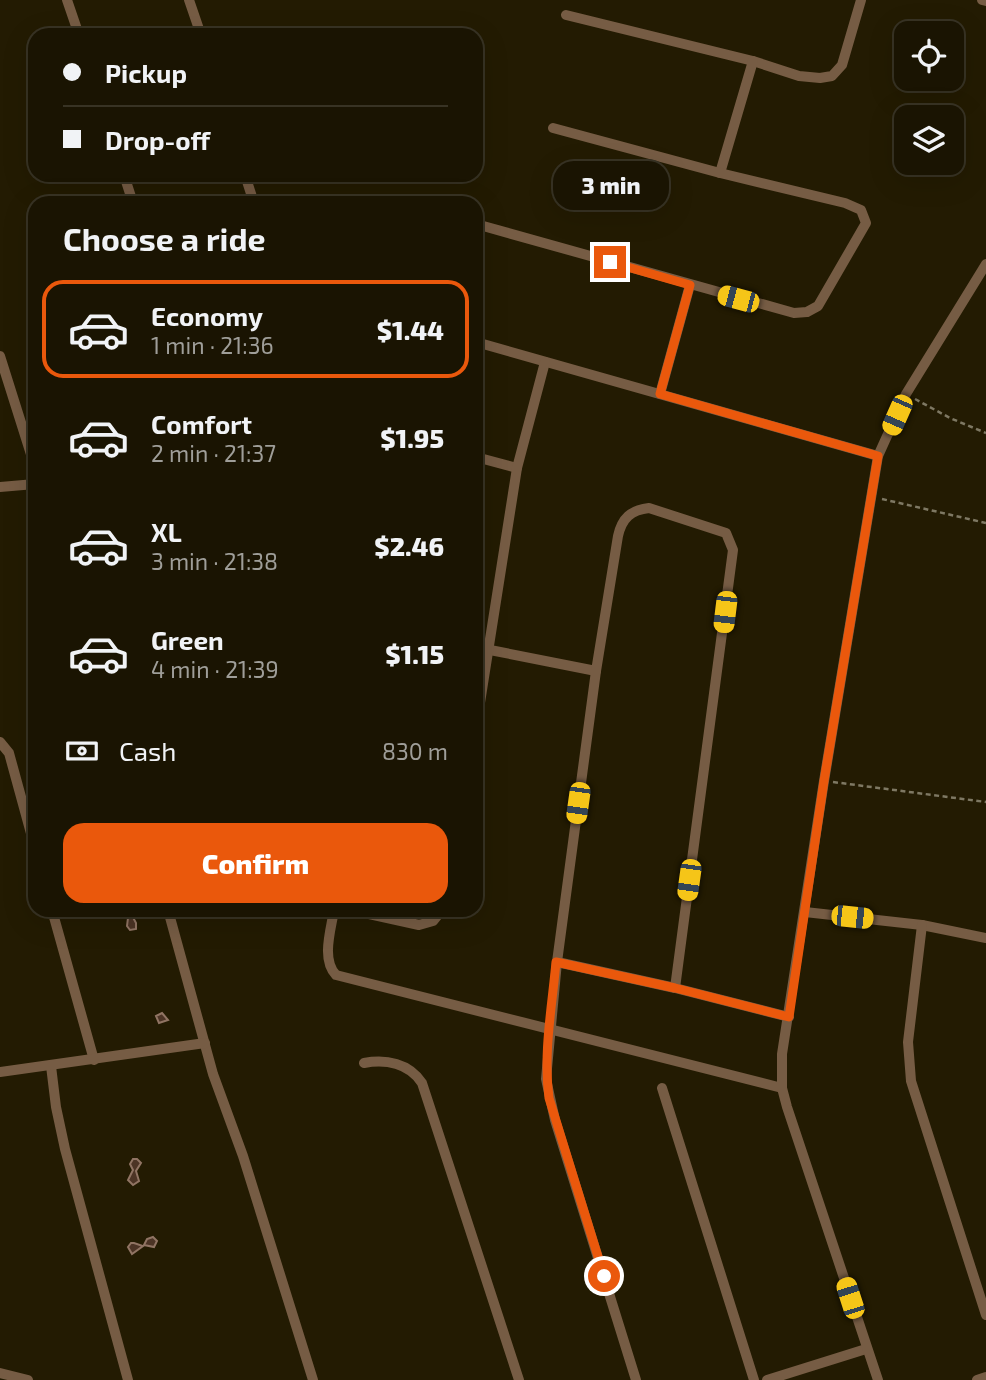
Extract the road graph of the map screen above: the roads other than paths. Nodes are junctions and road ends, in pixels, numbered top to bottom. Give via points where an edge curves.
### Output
1 (67, 0) edge
2 (189, 0) edge
3 (861, 0) edge
4 (566, 15) dead end
5 (77, 28) edge
6 (199, 28) edge
7 (753, 61) junction
8 (552, 128) dead end
9 (720, 173) junction
10 (483, 226) edge
11 (986, 264) edge
12 (982, 280) edge
13 (690, 285) junction
14 (483, 344) edge
15 (0, 356) edge
16 (545, 362) junction
17 (660, 394) junction
18 (28, 445) edge
19 (878, 456) junction
20 (483, 459) edge
21 (517, 468) junction
22 (28, 485) edge
23 (0, 487) edge
24 (490, 650) junction
25 (596, 671) junction
26 (483, 689) edge
27 (0, 742) edge
28 (28, 822) edge
29 (805, 912) junction
30 (54, 917) edge
31 (170, 917) edge
32 (333, 917) edge
33 (383, 917) edge
34 (436, 917) edge
35 (922, 925) junction
36 (986, 938) edge
37 (556, 962) junction
38 (675, 988) junction
39 (789, 1017) junction
40 (550, 1028) junction
41 (205, 1044) junction
42 (94, 1060) junction
43 (364, 1063) dead end
44 (51, 1066) junction
45 (0, 1072) edge
46 (782, 1087) junction
47 (662, 1088) dead end
48 (986, 1315) edge
49 (866, 1349) junction
50 (0, 1374) edge
51 (986, 1377) edge
52 (28, 1380) edge
53 (128, 1380) edge
54 (313, 1380) edge
55 (519, 1380) edge
56 (636, 1380) edge
57 (754, 1380) edge
58 (768, 1380) edge
59 (878, 1380) edge
60 (977, 1380) edge

1 - 5 street
2 - 6 street
3 - 7 street via 842,65 832,76 808,78
4 - 7 street
7 - 9 street
8 - 9 street
9 - 13 street via 845,203 860,210 866,223 822,301 811,310 787,312
10 - 13 street
11 - 12 street
12 - 19 street via 906,394
13 - 17 street
14 - 16 street
15 - 18 street
16 - 17 street
16 - 21 street
17 - 19 street
19 - 29 street
20 - 21 street
21 - 24 street
22 - 23 street
24 - 25 street
24 - 26 street
25 - 37 street
25 - 38 street via 618,536 626,517 649,508 726,533 732,559
27 - 28 street via 7,747
29 - 35 street
29 - 39 street
30 - 42 street
31 - 41 street
32 - 40 street via 328,956 336,975
33 - 34 street via 419,925
35 - 36 street
35 - 48 street via 908,1042 911,1081
37 - 38 street
37 - 40 street
38 - 39 street
39 - 46 street
40 - 46 street
40 - 56 street via 549,1098
41 - 42 street
41 - 54 street
42 - 44 street
43 - 55 street via 405,1067 415,1071 422,1083
44 - 45 street
44 - 53 street via 67,1159
46 - 49 street
47 - 57 street
49 - 58 street
49 - 59 street
50 - 52 street
51 - 60 street

